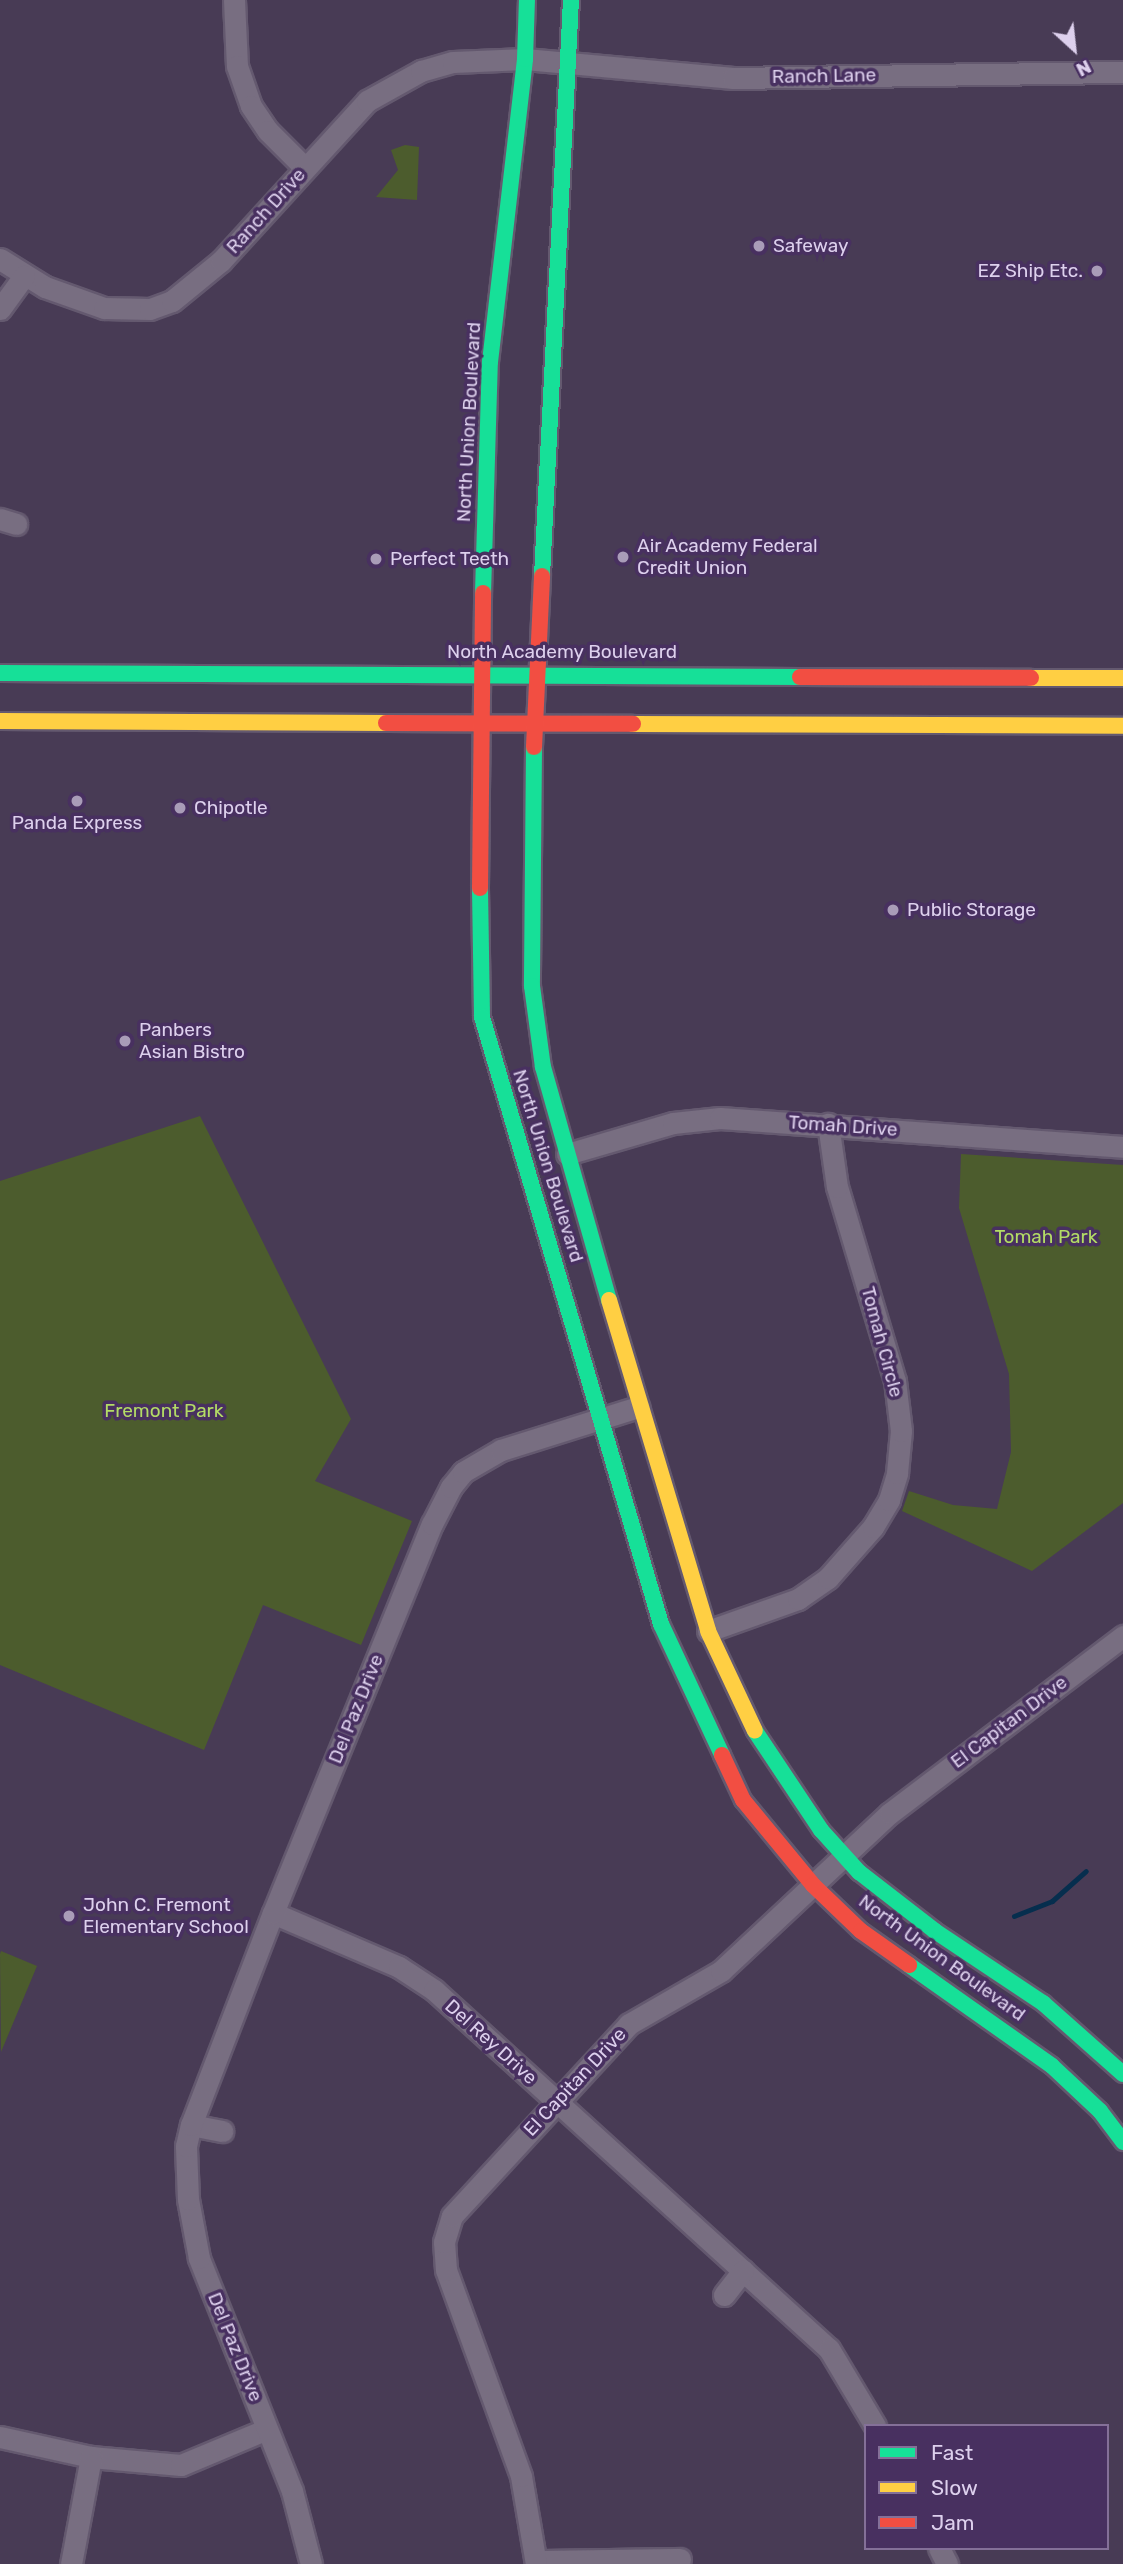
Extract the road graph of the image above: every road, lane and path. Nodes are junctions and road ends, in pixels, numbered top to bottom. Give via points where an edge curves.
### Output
1 (234, 0) edge
2 (527, 0) edge
3 (571, 0) edge
4 (525, 59) junction
5 (567, 63) junction
6 (1123, 72) edge
7 (305, 168) junction
8 (8, 270) edge
9 (0, 309) edge
10 (0, 673) edge
11 (479, 673) junction
12 (537, 674) junction
13 (1123, 678) edge
14 (0, 721) edge
15 (479, 724) junction
16 (535, 725) junction
17 (1123, 726) edge
18 (828, 1124) junction
19 (1123, 1147) edge
20 (567, 1154) junction
21 (638, 1406) junction
22 (601, 1420) junction
23 (708, 1631) junction
24 (1123, 1636) edge
25 (842, 1855) junction
26 (813, 1885) junction
27 (273, 1913) junction
28 (1123, 2074) edge
29 (556, 2102) junction
30 (191, 2125) junction
31 (222, 2131) dead end
32 (1123, 2142) edge
33 (743, 2271) junction
34 (724, 2295) dead end
35 (874, 2424) edge
36 (267, 2429) junction
37 (0, 2437) edge
38 (91, 2457) junction
39 (680, 2559) dead end
40 (536, 2562) edge
41 (71, 2564) edge
42 (311, 2564) edge

1 - 7 street via 237,66 251,106 268,131
2 - 4 main road, North Union Boulevard
3 - 5 main road, North Union Boulevard
4 - 5 street, Ranch Lane
4 - 7 street, Ranch Drive via 453,62 392,85 367,101
4 - 11 main road, North Union Boulevard via 490,362
5 - 6 street, Ranch Lane via 733,78
5 - 12 main road, North Union Boulevard
7 - 8 street, Ranch Drive via 220,261 172,301 150,309 104,308
8 - 9 street
10 - 11 main road, North Academy Boulevard
11 - 12 main road, North Academy Boulevard
11 - 15 main road, North Union Boulevard
12 - 13 main road, North Academy Boulevard
12 - 16 main road, North Union Boulevard
14 - 15 main road
15 - 16 main road
15 - 22 main road, North Union Boulevard via 478,985 482,1017
16 - 17 main road
16 - 20 main road, North Union Boulevard via 532,986 543,1067
18 - 19 street, Tomah Drive
18 - 20 street, Tomah Drive via 696,1119
18 - 23 street, Tomah Circle via 837,1187 895,1381 901,1431 897,1473 889,1500 873,1527 828,1578 798,1599
20 - 21 main road, North Union Boulevard
21 - 22 street, Del Paz Drive
21 - 23 main road, North Union Boulevard
22 - 26 main road, North Union Boulevard via 678,1669 743,1800
22 - 27 street, Del Paz Drive via 491,1455 463,1472 451,1487
23 - 25 main road, North Union Boulevard via 728,1682 772,1763
24 - 25 street, El Capitan Drive via 890,1813
25 - 26 street, El Capitan Drive
25 - 28 main road, North Union Boulevard via 935,1931 1061,2017
26 - 29 street, El Capitan Drive via 722,1971 629,2024
26 - 32 main road, North Union Boulevard via 861,1931 1052,2066 1100,2111
27 - 29 street, Del Rey Drive via 421,1979
27 - 30 street, Del Paz Drive
29 - 33 street, Del Rey Drive
29 - 40 street, El Capitan Drive via 452,2216 444,2242 446,2270 528,2502
30 - 31 street
30 - 36 street, Del Paz Drive via 187,2189 197,2248
33 - 34 street
33 - 35 street, Del Rey Drive via 829,2349
36 - 38 street via 180,2465
36 - 42 street, Del Paz Drive via 292,2491
37 - 38 street
38 - 41 street
39 - 40 street, El Capitan Drive

